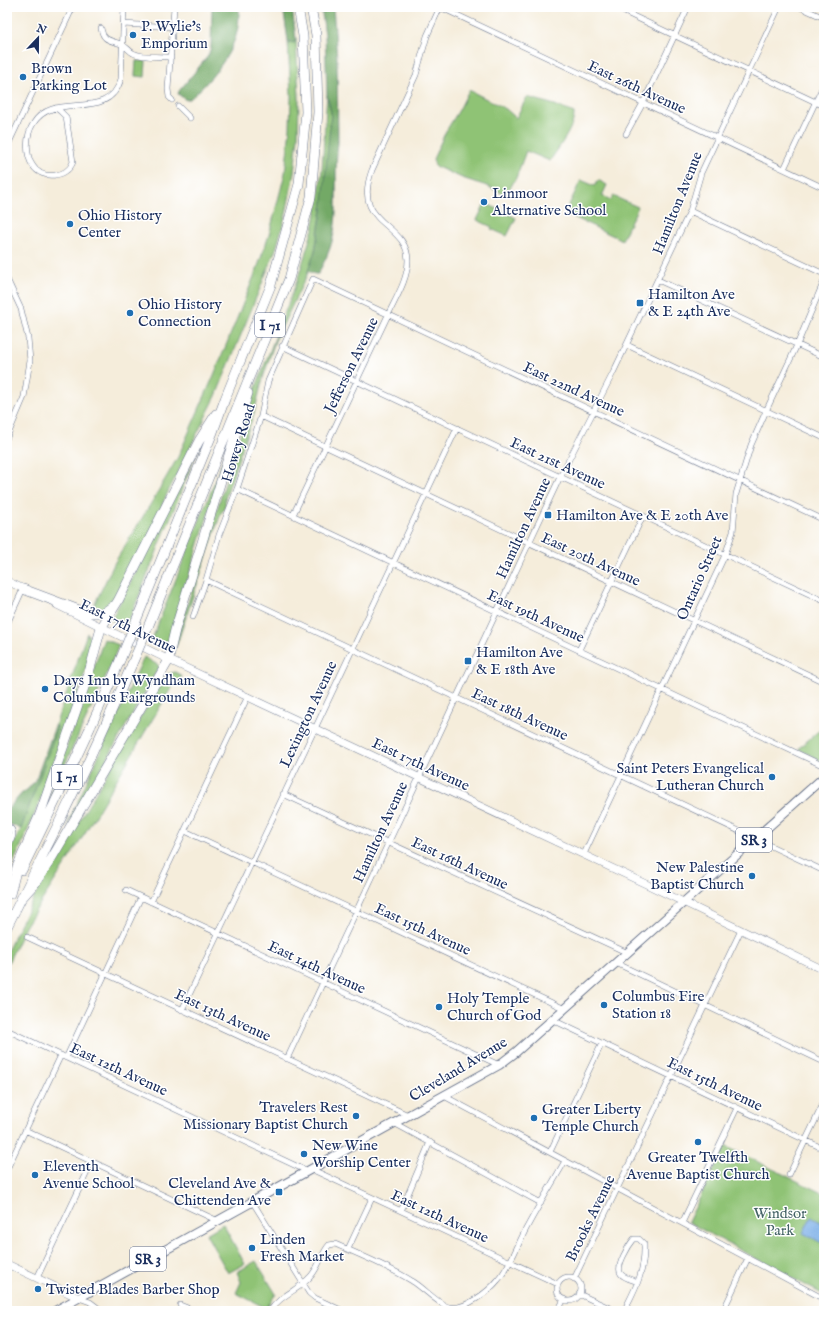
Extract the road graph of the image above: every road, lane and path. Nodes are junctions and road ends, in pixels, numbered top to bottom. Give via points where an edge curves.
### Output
1 (72, 7) edge
2 (124, 7) edge
3 (174, 7) edge
4 (298, 7) edge
5 (311, 7) edge
6 (440, 7) edge
7 (614, 7) edge
8 (688, 7) edge
9 (779, 7) edge
10 (800, 7) edge
11 (824, 18) edge
12 (123, 24) junction
13 (173, 27) junction
14 (101, 28) dead end
15 (674, 35) junction
16 (122, 44) junction
17 (170, 57) junction
18 (749, 71) junction
19 (824, 84) edge
20 (172, 100) dead end
21 (815, 102) junction
22 (643, 103) junction
23 (73, 106) junction
24 (178, 106) dead end
25 (824, 106) edge
26 (56, 108) junction
27 (66, 118) junction
28 (190, 118) dead end
29 (626, 134) dead end
30 (718, 138) junction
31 (7, 147) edge
32 (784, 169) junction
33 (824, 188) edge
34 (690, 211) junction
35 (824, 274) edge
36 (7, 279) edge
37 (313, 279) joint
38 (658, 280) junction
39 (824, 281) edge
40 (388, 315) junction
41 (627, 345) junction
42 (797, 345) junction
43 (282, 346) junction
44 (259, 352) junction
45 (824, 357) edge
46 (356, 381) junction
47 (225, 399) junction
48 (766, 411) junction
49 (594, 412) junction
50 (261, 416) junction
51 (457, 428) junction
52 (7, 437) edge
53 (824, 438) edge
54 (326, 447) junction
55 (560, 477) junction
56 (740, 481) junction
57 (237, 489) junction
58 (425, 494) junction
59 (293, 515) junction
60 (643, 516) junction
61 (824, 520) edge
62 (530, 543) junction
63 (724, 555) junction
64 (393, 562) junction
65 (206, 580) junction
66 (7, 581) edge
67 (612, 582) junction
68 (23, 589) junction
69 (118, 601) junction
70 (824, 602) edge
71 (497, 611) junction
72 (193, 617) dead end
73 (694, 620) junction
74 (7, 624) edge
75 (101, 628) junction
76 (352, 649) junction
77 (579, 650) junction
78 (169, 660) junction
79 (824, 682) edge
80 (661, 689) junction
81 (248, 696) junction
82 (457, 698) junction
83 (314, 728) junction
84 (824, 766) edge
85 (620, 775) junction
86 (419, 777) junction
87 (824, 777) edge
88 (283, 794) junction
89 (7, 825) edge
90 (185, 831) junction
91 (756, 838) junction
92 (388, 843) junction
93 (7, 849) edge
94 (584, 854) junction
95 (251, 862) junction
96 (824, 871) edge
97 (126, 890) dead end
98 (8, 897) edge
99 (141, 897) junction
100 (21, 899) junction
101 (152, 902) junction
102 (684, 903) junction
103 (356, 911) junction
104 (7, 928) edge
105 (741, 930) junction
106 (218, 933) junction
107 (27, 937) dead end
108 (628, 953) junction
109 (616, 963) junction
110 (824, 970) edge
111 (105, 974) junction
112 (323, 982) junction
113 (705, 1005) junction
114 (565, 1009) junction
115 (182, 1010) junction
116 (553, 1020) junction
117 (7, 1030) edge
118 (602, 1043) junction
119 (63, 1056) junction
120 (287, 1059) junction
121 (824, 1062) edge
122 (499, 1065) junction
123 (671, 1076) junction
124 (444, 1096) junction
125 (824, 1102) edge
126 (737, 1108) junction
127 (408, 1115) junction
128 (394, 1123) junction
129 (25, 1130) junction
130 (805, 1141) junction
131 (430, 1142) junction
132 (824, 1150) edge
133 (550, 1152) junction
134 (565, 1160) junction
135 (92, 1162) junction
136 (7, 1170) edge
137 (309, 1170) junction
138 (789, 1175) dead end
139 (618, 1188) junction
140 (372, 1198) junction
141 (252, 1201) junction
142 (541, 1203) junction
143 (401, 1211) junction
144 (218, 1221) junction
145 (682, 1223) junction
146 (348, 1250) junction
147 (748, 1258) junction
148 (510, 1261) junction
149 (7, 1264) edge
150 (37, 1278) junction
151 (574, 1279) junction
152 (638, 1282) junction
153 (302, 1284) junction
154 (558, 1284) junction
155 (579, 1294) junction
156 (79, 1298) junction
157 (564, 1299) junction
158 (824, 1299) edge
159 (180, 1305) dead end
160 (55, 1311) edge
161 (102, 1311) edge
162 (195, 1311) edge
163 (270, 1311) edge
164 (343, 1311) edge
165 (558, 1311) edge
166 (616, 1311) edge
167 (624, 1311) edge
168 (723, 1311) edge

1 - 31 street
2 - 12 street
3 - 13 street
4 - 47 highway, I 71 via 303,36 306,112 299,184 271,285
5 - 44 highway, I 71 via 316,35 318,112 311,197 289,279
6 - 22 street, East 26th Avenue
6 - 40 street, Jefferson Avenue via 427,36 416,76 367,184 370,207 402,242 408,259 407,270
7 - 15 street
8 - 15 street
9 - 18 street, Hamilton Avenue
10 - 11 street
12 - 13 street
12 - 16 street
13 - 17 street
14 - 16 street via 104,37
15 - 18 street
15 - 22 street
16 - 17 street via 137,55
16 - 23 street via 121,79 115,93 103,101
17 - 20 street via 168,89
18 - 21 street
18 - 30 street, Hamilton Avenue
19 - 21 street
21 - 25 street
21 - 32 street
22 - 29 street
22 - 30 street, East 26th Avenue
23 - 26 street
23 - 27 street
24 - 28 street
26 - 27 street
26 - 27 street via 41,114 30,131 28,150 32,165 40,172 59,175 70,168 72,154
30 - 32 street, East 26th Avenue
30 - 34 street, Hamilton Avenue via 701,173
32 - 33 street, East 26th Avenue
34 - 35 street
34 - 38 street, Hamilton Avenue
36 - 52 street via 21,309 30,361 24,397
37 - 40 street, East 22nd Avenue
37 - 43 street, Howey Road
38 - 41 street, Hamilton Avenue
38 - 42 street
39 - 42 street, Ontario Street
40 - 46 street, Jefferson Avenue
40 - 49 street, East 22nd Avenue
41 - 48 street
41 - 49 street, Hamilton Avenue
42 - 45 street
42 - 48 street, Ontario Street
43 - 46 street, East 21st Avenue
43 - 50 street, Howey Road via 268,380
44 - 78 highway via 238,430 175,630
44 - 100 highway, I 71, bridge via 118,697
46 - 51 street, East 21st Avenue
46 - 54 street, Jefferson Avenue
47 - 69 highway via 196,448
47 - 98 highway, I 71, bridge via 106,693
48 - 53 street
48 - 56 street, Ontario Street
49 - 55 street, Hamilton Avenue
49 - 56 street, East 22nd Avenue
50 - 54 street, East 20th Avenue
50 - 57 street, Howey Road
51 - 55 street, East 21st Avenue
51 - 58 street, Lexington Avenue
54 - 58 street, East 20th Avenue
54 - 59 street, Jefferson Avenue
55 - 60 street, East 21st Avenue
55 - 62 street, Hamilton Avenue
56 - 61 street, East 22nd Avenue
56 - 63 street, Ontario Street via 736,494 733,532
57 - 59 street, East 19th Avenue
57 - 65 street, Howey Road via 219,534
58 - 62 street, East 20th Avenue
58 - 64 street, Lexington Avenue
59 - 64 street, East 19th Avenue
60 - 63 street, East 21st Avenue
60 - 67 street
62 - 67 street, East 20th Avenue
62 - 71 street, Hamilton Avenue
63 - 70 street, East 21st Avenue
63 - 73 street, Ontario Street
64 - 71 street, East 19th Avenue
64 - 76 street, Lexington Avenue
65 - 72 street, Howey Road
65 - 76 street, East 18th Avenue
66 - 68 street, East 17th Avenue
67 - 73 street, East 20th Avenue
67 - 77 street
68 - 69 highway via 87,613 103,613
68 - 74 street
68 - 75 street, East 17th Avenue
69 - 75 highway
71 - 77 street, East 19th Avenue
71 - 82 street, Hamilton Avenue
73 - 79 street, East 20th Avenue
73 - 80 street, Ontario Street
75 - 78 street, East 17th Avenue
75 - 98 highway via 88,676 42,807 17,866
76 - 82 street, East 18th Avenue
76 - 83 street, Lexington Avenue
77 - 80 street, East 19th Avenue
78 - 81 street, East 17th Avenue
78 - 100 highway via 50,861
80 - 84 street, East 19th Avenue
80 - 85 street, Ontario Street
81 - 83 street, East 17th Avenue
81 - 90 street
82 - 85 street, East 18th Avenue
82 - 86 street, Hamilton Avenue
83 - 86 street, East 17th Avenue
83 - 88 street, Lexington Avenue
85 - 91 street, East 18th Avenue
85 - 94 street, Ontario Street
86 - 92 street, Hamilton Avenue
86 - 94 street, East 17th Avenue
87 - 91 main road, Cleveland Avenue / SR 3
88 - 92 street, East 16th Avenue
88 - 95 street, Lexington Avenue
89 - 93 street via 12,828 14,835
90 - 95 street, East 15th Avenue
90 - 101 street
91 - 96 street, East 18th Avenue
91 - 102 main road, Cleveland Avenue / SR 3
92 - 103 street, Hamilton Avenue
92 - 108 street, East 16th Avenue
94 - 102 street, East 17th Avenue
95 - 103 street, East 15th Avenue
95 - 106 street, Lexington Avenue
97 - 99 street, East 14th Avenue
99 - 101 street, East 14th Avenue
99 - 111 street
100 - 104 highway, I 71
101 - 106 street, East 14th Avenue
102 - 105 street, East 17th Avenue
102 - 108 main road, Cleveland Avenue / SR 3
103 - 112 street, Hamilton Avenue
103 - 114 street, East 15th Avenue
105 - 110 street, East 17th Avenue
105 - 113 street, Brooks Avenue
106 - 112 street, East 14th Avenue
106 - 115 street, Lexington Avenue
107 - 111 street, East 13th Avenue
108 - 109 main road, Cleveland Avenue / SR 3
109 - 113 street
109 - 114 main road, Cleveland Avenue / SR 3
111 - 115 street, East 13th Avenue
111 - 119 street
112 - 120 street, Hamilton Avenue
112 - 122 street, East 14th Avenue
113 - 121 street
113 - 123 street, Brooks Avenue
114 - 116 main road, Cleveland Avenue / SR 3
115 - 120 street, East 13th Avenue
116 - 118 street, East 15th Avenue
116 - 122 main road, Cleveland Avenue / SR 3
117 - 119 street, East 12th Avenue
118 - 123 street, East 15th Avenue
118 - 133 street
119 - 129 street
119 - 137 street, East 12th Avenue
120 - 127 street, East 13th Avenue
122 - 124 main road, Cleveland Avenue / SR 3
123 - 126 street, East 15th Avenue
123 - 139 street, Brooks Avenue
124 - 127 main road, Cleveland Avenue / SR 3
124 - 133 street
125 - 130 street
126 - 130 street, East 15th Avenue
126 - 145 street
127 - 128 main road, Cleveland Avenue / SR 3
128 - 131 street
128 - 137 main road, Cleveland Avenue / SR 3
129 - 135 street
129 - 136 street
130 - 132 street, East 15th Avenue
130 - 138 street
131 - 142 street
131 - 143 street
133 - 134 street
134 - 139 street
134 - 142 street
135 - 144 street
135 - 150 street
137 - 140 street, East 12th Avenue
137 - 141 main road, Cleveland Avenue / SR 3
139 - 145 street
139 - 151 street, Brooks Avenue
140 - 143 street, East 12th Avenue
140 - 146 street
141 - 144 main road, Cleveland Avenue / SR 3
141 - 153 street
142 - 148 street
143 - 148 street, East 12th Avenue
144 - 156 main road, Cleveland Avenue / SR 3
145 - 147 street
146 - 148 street via 414,1282 442,1304 456,1308 488,1291
146 - 153 street via 335,1244 329,1245 311,1276
147 - 158 street
147 - 168 street
148 - 154 street, East 12th Avenue
149 - 150 street
150 - 156 street
151 - 154 street via 563,1278
151 - 155 street via 580,1287
152 - 152 street via 642,1272 644,1244 639,1239 634,1239 619,1268 622,1275
152 - 167 street
153 - 163 street via 282,1297
153 - 164 street via 316,1298
154 - 157 street via 558,1294
155 - 157 street via 574,1299
155 - 166 street
156 - 160 main road, Cleveland Avenue / SR 3
156 - 161 street
157 - 165 street
159 - 162 street

